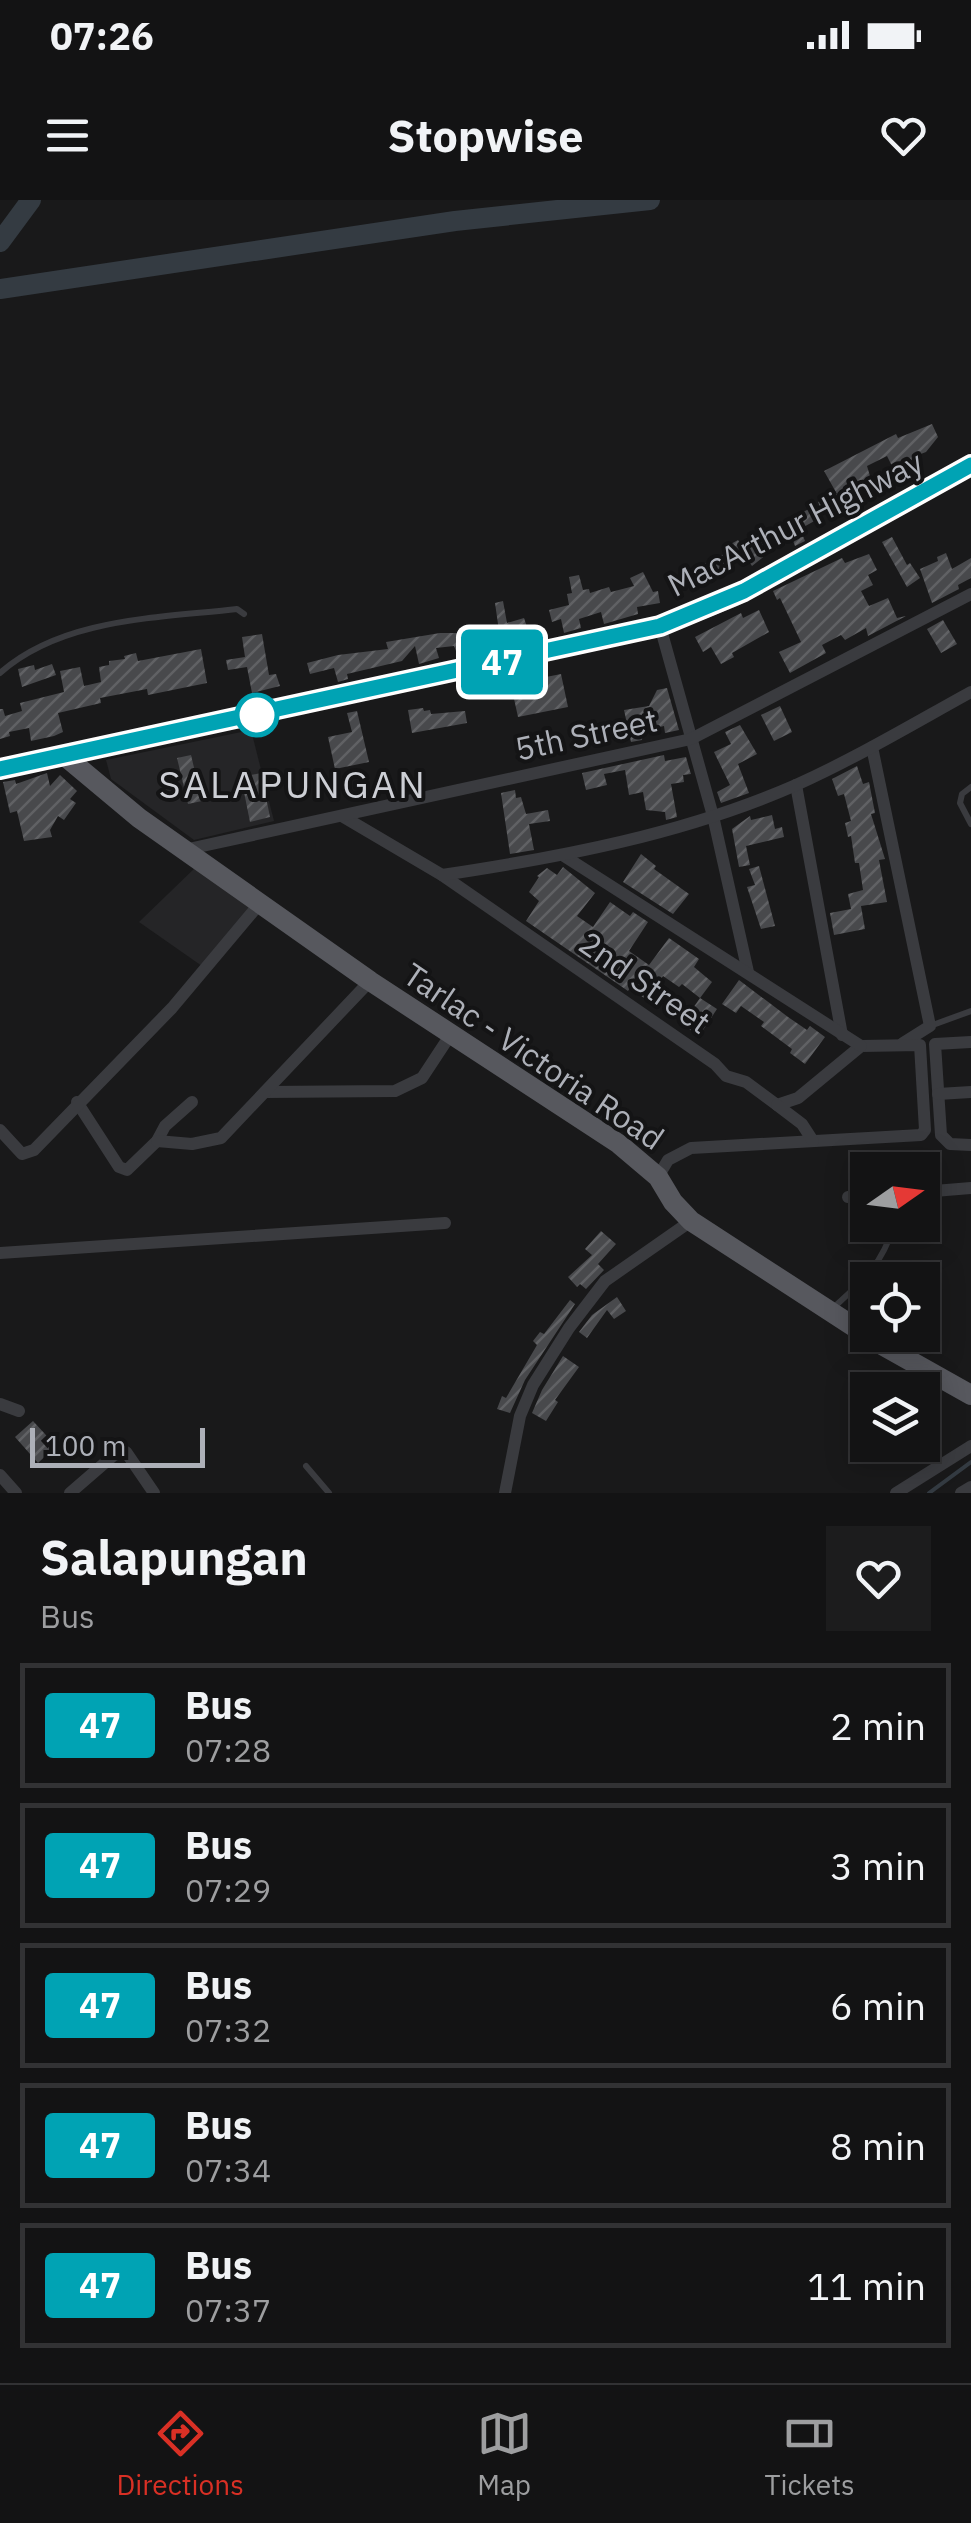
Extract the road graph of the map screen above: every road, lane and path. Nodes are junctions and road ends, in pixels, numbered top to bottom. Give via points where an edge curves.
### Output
1 (971, 465) edge
2 (971, 594) edge
3 (244, 614) dead end
4 (660, 626) junction
5 (0, 673) edge
6 (971, 692) edge
7 (691, 739) junction
8 (872, 746) junction
9 (66, 757) junction
10 (0, 769) edge
11 (796, 785) junction
12 (971, 787) edge
13 (342, 816) junction
14 (713, 816) junction
15 (971, 824) edge
16 (184, 850) junction
17 (564, 856) junction
18 (442, 875) junction
19 (262, 902) junction
20 (748, 972) junction
21 (370, 981) junction
22 (971, 1011) edge
23 (930, 1026) junction
24 (451, 1034) junction
25 (842, 1036) junction
26 (971, 1042) edge
27 (900, 1045) junction
28 (862, 1046) junction
29 (265, 1092) junction
30 (971, 1092) edge
31 (938, 1094) junction
32 (78, 1102) junction
33 (192, 1102) dead end
34 (776, 1106) junction
35 (0, 1130) edge
36 (157, 1141) junction
37 (813, 1141) junction
38 (971, 1146) edge
39 (658, 1177) junction
40 (971, 1188) edge
41 (940, 1191) edge
42 (691, 1221) junction
43 (445, 1223) dead end
44 (888, 1242) edge
45 (0, 1253) edge
46 (829, 1311) junction
47 (850, 1321) edge
48 (903, 1352) edge
49 (971, 1395) edge
50 (0, 1404) edge
51 (19, 1411) dead end
52 (971, 1446) edge
53 (306, 1466) dead end
54 (0, 1475) edge
55 (87, 1480) junction
56 (971, 1486) edge
57 (16, 1493) edge
58 (70, 1493) edge
59 (95, 1493) edge
60 (154, 1493) edge
61 (329, 1493) edge
62 (505, 1493) edge
63 (896, 1493) edge
64 (961, 1493) edge

1 - 4 highway, MacArthur Highway via 759,584
2 - 7 street, 5th Street
3 - 5 lane via 237,609 93,629 22,654
4 - 7 street
4 - 9 highway, MacArthur Highway
6 - 8 street
7 - 13 street, 5th Street
7 - 14 street
8 - 11 street
8 - 23 street
9 - 10 highway, MacArthur Highway
9 - 16 main road, Tarlac - Victoria Road
11 - 14 street
11 - 25 street
12 - 15 lane via 960,803
13 - 16 street, 5th Street
13 - 18 street, 2nd Street
14 - 17 street
14 - 20 street
16 - 19 main road, Tarlac - Victoria Road
17 - 18 street
17 - 20 street
18 - 34 street, 2nd Street
19 - 21 main road, Tarlac - Victoria Road
19 - 32 street via 172,1008
20 - 25 street
21 - 24 main road, Tarlac - Victoria Road
21 - 29 street
22 - 23 lane
23 - 27 street
24 - 29 street via 422,1078 395,1091
24 - 39 main road, Tarlac - Victoria Road
25 - 28 street
26 - 31 street via 935,1044
27 - 28 street
27 - 37 street via 920,1045 922,1134
28 - 34 street via 798,1098
29 - 36 street via 221,1138
30 - 31 street
31 - 38 street via 941,1135 950,1144
32 - 35 street via 27,1155
32 - 36 street via 123,1170
33 - 36 street
34 - 37 street, 2nd Street
37 - 39 street via 691,1148 668,1160
39 - 42 main road, Tarlac - Victoria Road
40 - 41 street
42 - 46 main road, Tarlac - Victoria Road
42 - 62 street via 605,1281 569,1328 520,1416
43 - 45 street
44 - 46 lane via 863,1283
46 - 47 main road, Tarlac - Victoria Road
48 - 49 main road, Tarlac - Victoria Road
50 - 51 street
52 - 63 street
53 - 61 lane
54 - 57 street
55 - 58 street
55 - 59 street
55 - 60 street via 126,1452
56 - 64 street

